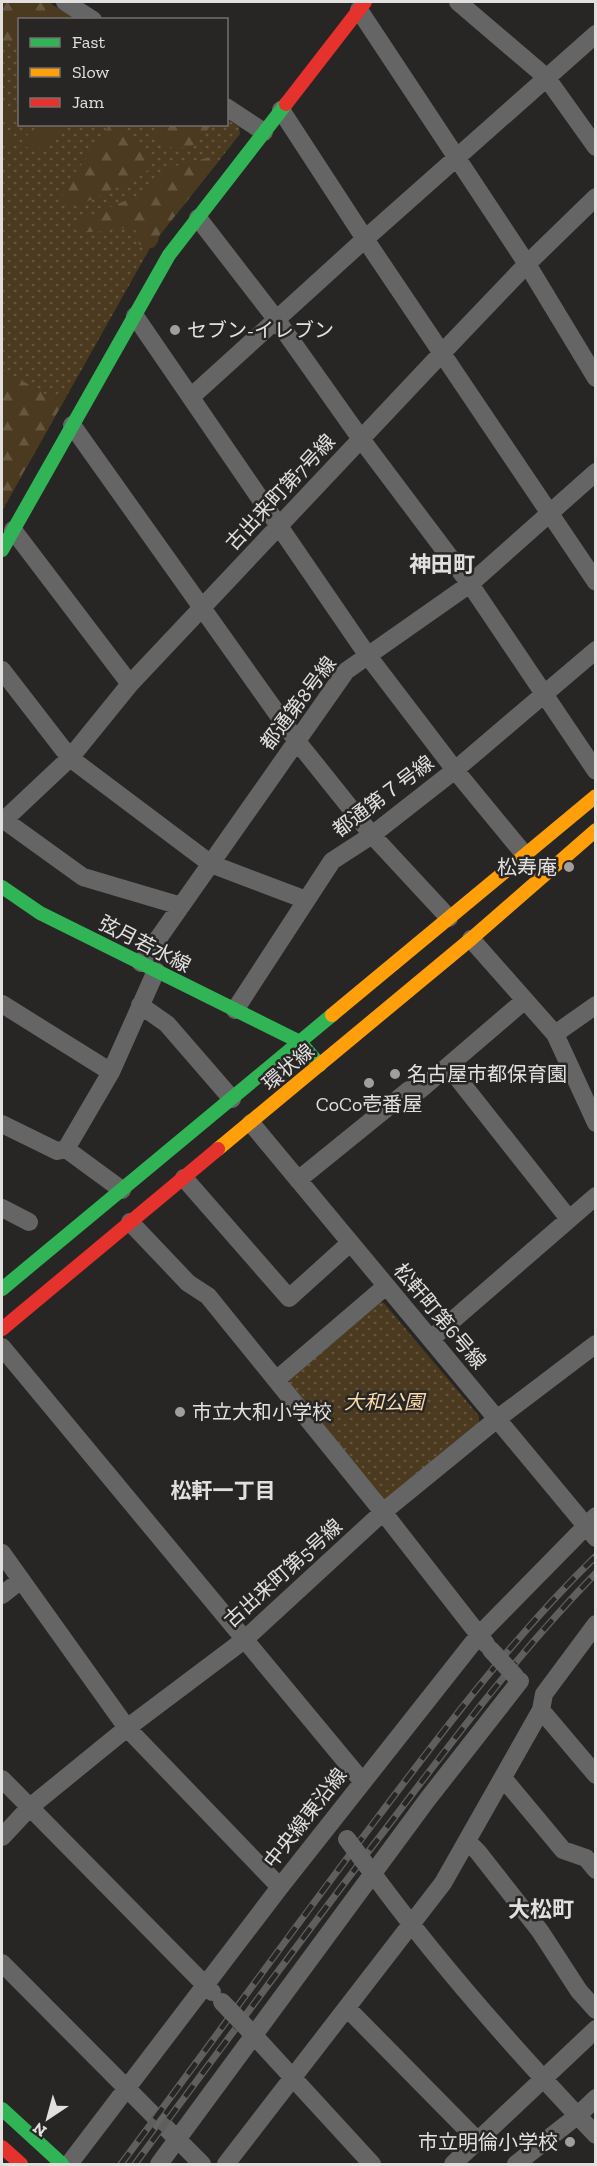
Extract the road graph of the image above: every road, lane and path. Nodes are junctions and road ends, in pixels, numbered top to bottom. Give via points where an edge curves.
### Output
1 (65, 2) edge
2 (458, 2) edge
3 (362, 6) edge
4 (90, 18) edge
5 (596, 34) edge
6 (546, 77) junction
7 (228, 108) edge
8 (281, 110) junction
9 (264, 132) junction
10 (596, 147) edge
11 (456, 159) junction
12 (596, 197) edge
13 (198, 218) junction
14 (365, 239) junction
15 (527, 264) junction
16 (135, 316) junction
17 (276, 319) junction
18 (442, 353) junction
19 (596, 378) edge
20 (191, 398) junction
21 (72, 425) junction
22 (361, 439) junction
23 (596, 472) edge
24 (550, 514) junction
25 (280, 524) junction
26 (13, 530) junction
27 (2, 549) edge
28 (596, 582) edge
29 (470, 584) junction
30 (202, 609) junction
31 (596, 650) edge
32 (368, 656) junction
33 (2, 670) edge
34 (130, 684) junction
35 (543, 693) junction
36 (296, 740) junction
37 (70, 758) junction
38 (455, 770) junction
39 (596, 771) edge
40 (596, 796) edge
41 (3, 821) edge
42 (596, 830) edge
43 (372, 835) junction
44 (525, 855) junction
45 (211, 864) junction
46 (2, 887) edge
47 (306, 900) junction
48 (181, 906) junction
49 (449, 918) junction
50 (471, 939) junction
51 (148, 967) junction
52 (525, 1000) junction
53 (2, 1004) edge
54 (140, 1005) junction
55 (596, 1005) edge
56 (235, 1010) junction
57 (555, 1034) junction
58 (300, 1042) junction
59 (320, 1065) junction
60 (448, 1066) junction
61 (111, 1072) junction
62 (232, 1099) junction
63 (251, 1123) junction
64 (596, 1123) edge
65 (2, 1124) edge
66 (66, 1149) junction
67 (184, 1178) junction
68 (298, 1180) junction
69 (122, 1190) junction
70 (596, 1196) edge
71 (2, 1208) edge
72 (569, 1218) junction
73 (29, 1222) dead end
74 (130, 1222) junction
75 (350, 1243) junction
76 (386, 1286) junction
77 (2, 1289) edge
78 (2, 1329) edge
79 (431, 1339) junction
80 (596, 1344) edge
81 (2, 1347) edge
82 (276, 1380) junction
83 (497, 1419) junction
84 (383, 1512) junction
85 (592, 1526) edge
86 (2, 1553) edge
87 (21, 1580) junction
88 (2, 1595) edge
89 (596, 1624) edge
90 (479, 1635) junction
91 (244, 1640) junction
92 (517, 1678) junction
93 (542, 1702) junction
94 (127, 1728) junction
95 (596, 1775) edge
96 (503, 1778) junction
97 (2, 1779) edge
98 (362, 1781) junction
99 (30, 1807) junction
100 (331, 1822) junction
101 (2, 1837) edge
102 (467, 1841) junction
103 (370, 1870) junction
104 (596, 1870) edge
105 (280, 1887) junction
106 (411, 1926) junction
107 (2, 1963) edge
108 (205, 1985) junction
109 (347, 2008) junction
110 (596, 2010) edge
111 (596, 2029) edge
112 (250, 2032) junction
113 (292, 2079) junction
114 (543, 2079) junction
115 (127, 2088) junction
116 (596, 2098) edge
117 (2, 2109) edge
118 (577, 2116) junction
119 (596, 2135) edge
120 (177, 2139) junction
121 (477, 2140) junction
122 (2, 2147) edge
123 (21, 2164) edge
124 (62, 2164) edge
125 (69, 2164) edge
126 (159, 2164) edge
127 (202, 2164) edge
128 (226, 2164) edge
129 (372, 2164) edge
130 (453, 2164) edge
131 (516, 2164) edge

1 - 4 street
2 - 6 street
3 - 8 main road
3 - 11 street
5 - 6 street
6 - 10 street
6 - 11 street
7 - 9 street
8 - 9 main road
8 - 14 street
9 - 13 main road
11 - 14 street
11 - 15 street
12 - 15 street, 古出来町第7号線
13 - 16 main road via 169,255
13 - 17 street
14 - 17 street
14 - 18 street
15 - 18 street, 古出来町第7号線
15 - 19 street
16 - 20 street
16 - 21 main road
17 - 20 street
17 - 22 street
18 - 22 street, 古出来町第7号線
18 - 24 street
20 - 25 street
21 - 26 main road
21 - 30 street
22 - 25 street, 古出来町第7号線
22 - 29 street
23 - 24 street, 都通第8号線
24 - 28 street
24 - 29 street, 都通第8号線
25 - 30 street, 古出来町第7号線
25 - 32 street
26 - 27 main road
26 - 34 street
29 - 32 street, 都通第8号線
29 - 35 street
30 - 34 street, 古出来町第7号線
30 - 36 street
31 - 35 street, 都通第７号線
32 - 36 street, 都通第8号線 via 346,670
32 - 38 street
33 - 37 street
34 - 37 street, 古出来町第7号線
35 - 38 street, 都通第７号線
35 - 39 street
36 - 43 street
36 - 45 street, 都通第8号線
37 - 41 street, 古出来町第7号線
37 - 45 street
38 - 43 street, 都通第７号線
38 - 44 street
40 - 44 main road, 環状線
41 - 48 street via 83,877
42 - 50 main road, 環状線
43 - 47 street, 都通第７号線 via 332,861
43 - 49 street
44 - 49 main road, 環状線
45 - 47 street
45 - 48 street, 都通第8号線
46 - 51 main road, 弦月若水線 via 40,913
47 - 56 street, 都通第７号線
48 - 51 street, 都通第8号線
49 - 58 main road, 環状線
50 - 52 street
50 - 59 main road, 環状線
51 - 54 street, 都通第8号線
51 - 56 main road, 弦月若水線
52 - 57 street
52 - 60 street
53 - 61 street
54 - 61 street, 都通第8号線
54 - 62 street via 166,1024
55 - 57 street
56 - 58 main road, 弦月若水線
57 - 64 street
58 - 59 main road
58 - 62 main road, 環状線
59 - 63 main road, 環状線
60 - 68 street via 420,1090 409,1090
60 - 72 street
61 - 66 street, 都通第8号線
62 - 69 main road, 環状線
63 - 67 main road, 環状線
63 - 68 street, 松軒町第6号線
65 - 66 street via 57,1151
66 - 69 street
67 - 74 main road, 環状線
67 - 75 street via 289,1298
68 - 75 street, 松軒町第6号線
69 - 77 main road, 環状線
70 - 72 street
71 - 73 street
72 - 79 street
74 - 78 main road, 環状線
74 - 82 street via 188,1283 208,1296
75 - 76 street, 松軒町第6号線
76 - 79 street, 松軒町第6号線
76 - 82 street
79 - 83 street, 松軒町第6号線
80 - 83 street, 古出来町第5号線
81 - 91 street
82 - 84 street
83 - 84 street, 古出来町第5号線
83 - 85 street, 松軒町第6号線
84 - 90 street
84 - 91 street, 古出来町第5号線
85 - 90 street, 中央線東沿線
86 - 87 street
87 - 88 street
87 - 94 street
89 - 93 street
90 - 92 street, bridge
90 - 98 street, 中央線東沿線
91 - 94 street, 古出来町第5号線
91 - 98 street
92 - 93 street
92 - 103 street
93 - 95 street
93 - 96 street
94 - 99 street, 古出来町第5号線
94 - 105 street
96 - 102 street
96 - 104 street via 563,1850 586,1858
97 - 99 street
98 - 100 street, 中央線東沿線
99 - 101 street, 古出来町第5号線
99 - 108 street
100 - 103 street, bridge
100 - 105 street, 中央線東沿線
102 - 106 street via 443,1883
102 - 110 street via 540,1931
103 - 106 street
103 - 112 street
105 - 108 street, 中央線東沿線
106 - 109 street
106 - 114 street
107 - 115 street
108 - 112 street, bridge
108 - 115 street, 中央線東沿線
109 - 113 street
109 - 121 street
111 - 114 street
112 - 113 street
112 - 120 street
113 - 128 street
113 - 129 street
114 - 118 street
114 - 121 street
115 - 120 street
115 - 125 street, 中央線東沿線
116 - 118 street
117 - 124 main road
118 - 119 street
118 - 131 street
120 - 126 street
120 - 127 street
121 - 130 street
122 - 123 main road

